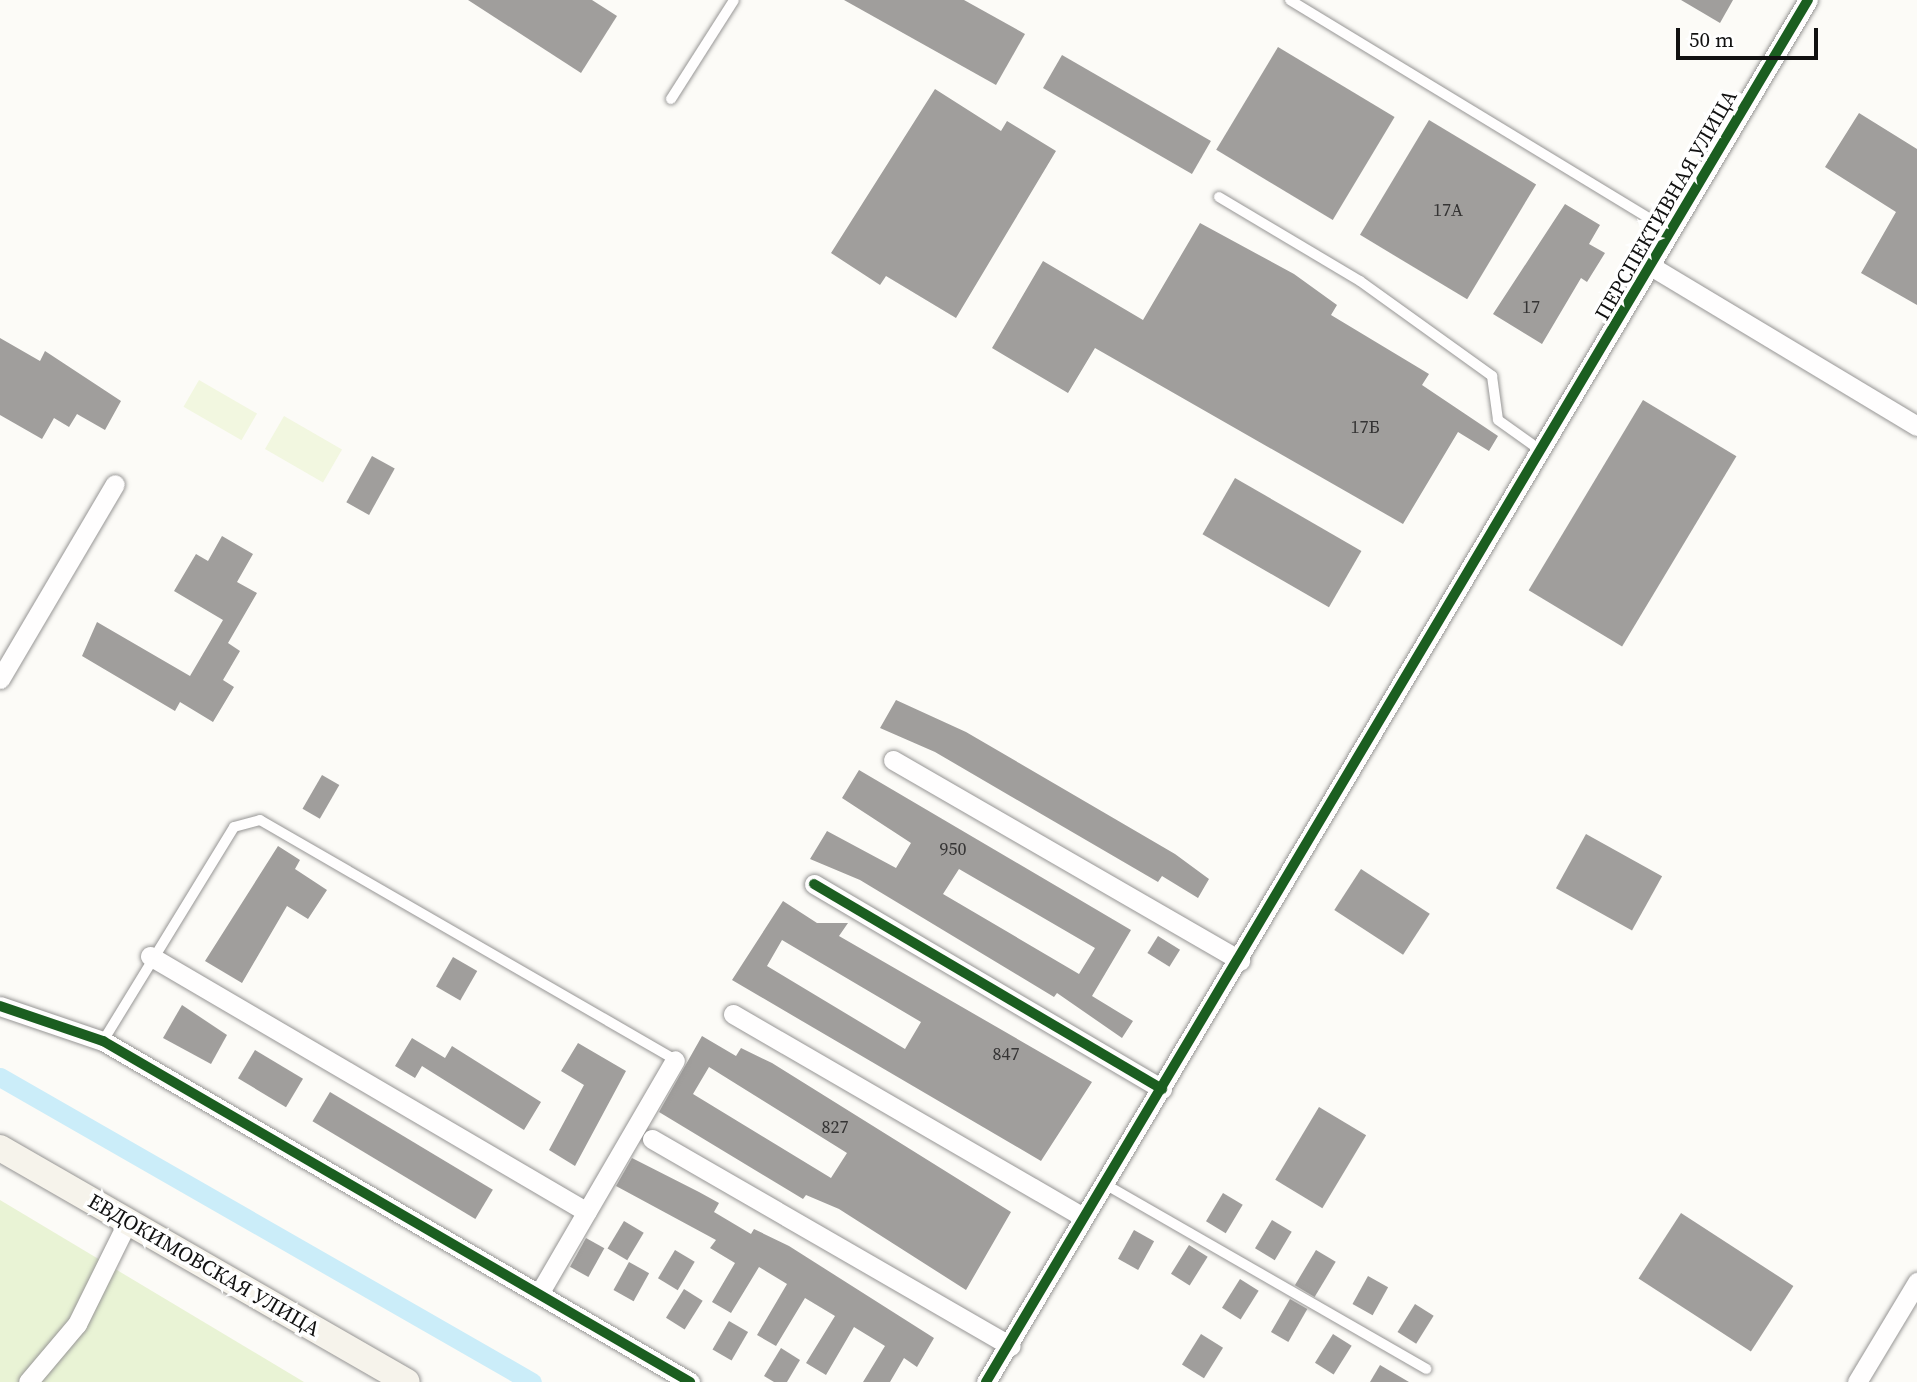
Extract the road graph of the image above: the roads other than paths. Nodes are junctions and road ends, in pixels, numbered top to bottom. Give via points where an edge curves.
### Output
1 (734, 0) edge
2 (1290, 0) edge
3 (1808, 0) edge
4 (671, 99) dead end
5 (1220, 197) dead end
6 (1674, 233) junction
7 (1654, 268) junction
8 (1917, 425) edge
9 (1540, 450) junction
10 (115, 484) dead end
11 (0, 679) edge
12 (893, 760) dead end
13 (814, 884) dead end
14 (150, 956) junction
15 (1240, 960) junction
16 (0, 1006) edge
17 (733, 1014) dead end
18 (103, 1041) junction
19 (675, 1060) joint
20 (1162, 1089) junction
21 (652, 1139) dead end
22 (0, 1149) edge
23 (1102, 1183) junction
24 (587, 1212) junction
25 (1081, 1216) junction
26 (128, 1221) junction
27 (1917, 1282) edge
28 (540, 1292) junction
29 (1010, 1346) junction
30 (1426, 1369) dead end
31 (395, 1379) edge
32 (28, 1382) edge
33 (690, 1382) edge
34 (986, 1382) edge
35 (1857, 1382) edge

1 - 4 lane
2 - 6 lane
3 - 6 street, ПЕРСПЕКТИВНАЯ УЛИЦА
5 - 9 lane via 1360,281 1492,376 1498,420
6 - 7 street, ПЕРСПЕКТИВНАЯ УЛИЦА
7 - 8 street
7 - 9 street, ПЕРСПЕКТИВНАЯ УЛИЦА
9 - 15 street, ПЕРСПЕКТИВНАЯ УЛИЦА via 1362,740
10 - 11 street
12 - 15 street
13 - 20 street
14 - 18 lane
14 - 19 lane via 234,827 260,820
14 - 24 street
15 - 20 street, ПЕРСПЕКТИВНАЯ УЛИЦА
16 - 18 street
17 - 25 street
18 - 28 street
19 - 24 street
20 - 23 street, ПЕРСПЕКТИВНАЯ УЛИЦА
21 - 29 street
22 - 26 main road, ЕВДОКИМОВСКАЯ УЛИЦА
23 - 25 street, ПЕРСПЕКТИВНАЯ УЛИЦА
23 - 30 lane
24 - 28 street
25 - 29 street, ПЕРСПЕКТИВНАЯ УЛИЦА
26 - 31 main road, ЕВДОКИМОВСКАЯ УЛИЦА
26 - 32 street via 77,1324
27 - 35 street
28 - 33 street
29 - 34 street, ПЕРСПЕКТИВНАЯ УЛИЦА

